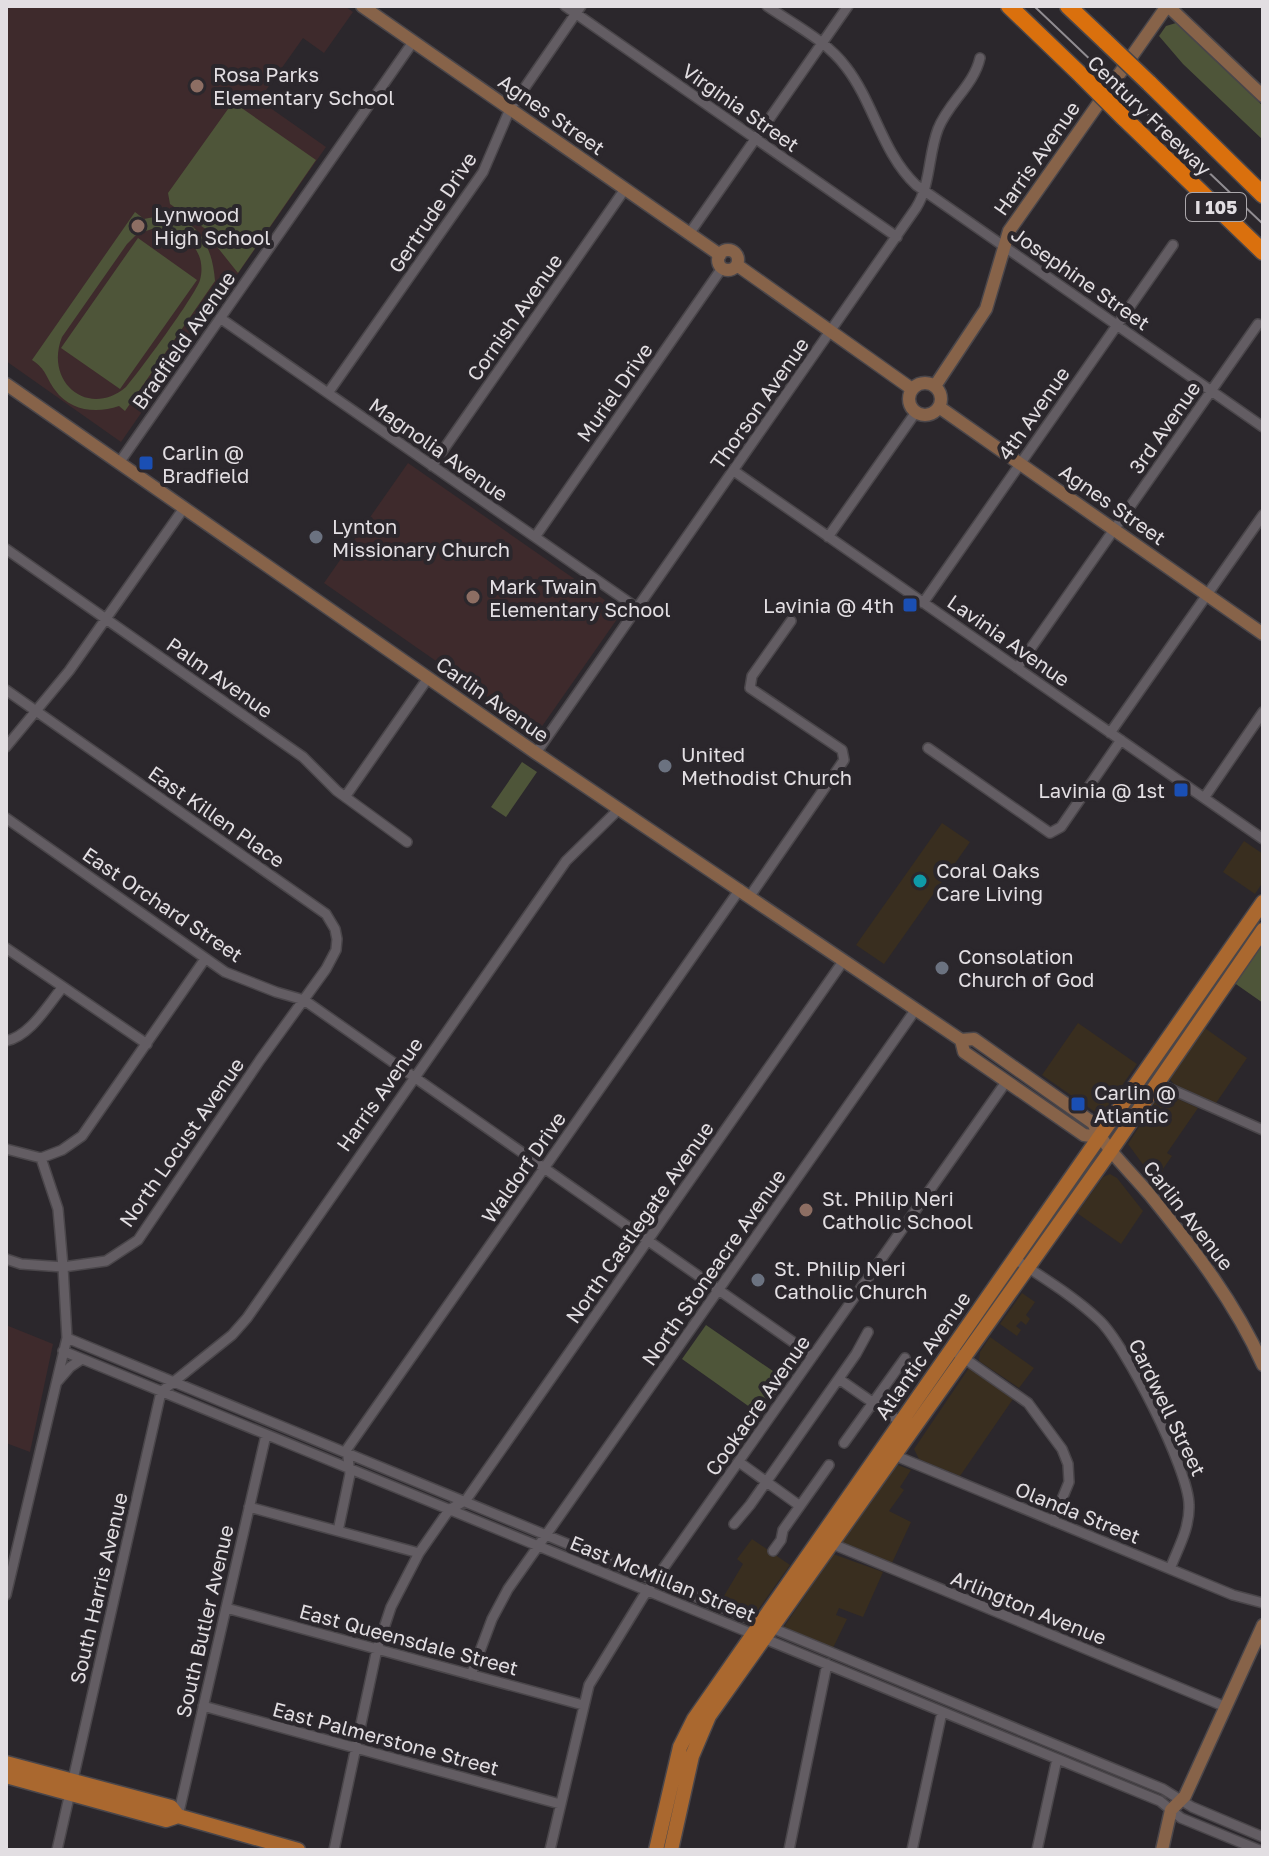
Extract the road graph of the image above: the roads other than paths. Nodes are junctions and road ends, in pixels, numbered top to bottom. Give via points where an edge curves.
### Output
1 (362, 6) edge
2 (565, 6) edge
3 (767, 6) edge
4 (848, 6) edge
5 (1009, 6) edge
6 (1068, 6) edge
7 (1168, 6) edge
8 (579, 10) edge
9 (413, 42) junction
10 (821, 44) junction
11 (980, 58) dead end
12 (1263, 96) edge
13 (510, 109) junction
14 (756, 139) junction
15 (625, 189) junction
16 (925, 191) junction
17 (1263, 195) edge
18 (689, 234) junction
19 (897, 237) junction
20 (1173, 245) dead end
21 (1005, 247) junction
22 (1263, 252) edge
23 (721, 262) junction
24 (220, 318) junction
25 (1258, 324) dead end
26 (1117, 325) junction
27 (831, 332) junction
28 (6, 384) edge
29 (935, 386) junction
30 (912, 389) junction
31 (1211, 391) junction
32 (328, 393) junction
33 (939, 407) junction
34 (916, 412) junction
35 (1263, 427) edge
36 (119, 463) junction
37 (1020, 464) junction
38 (432, 466) junction
39 (734, 471) junction
40 (184, 508) junction
41 (1263, 515) edge
42 (1114, 529) junction
43 (535, 537) junction
44 (828, 537) junction
45 (6, 549) edge
46 (1207, 595) junction
47 (923, 603) junction
48 (637, 608) junction
49 (106, 619) junction
50 (791, 621) dead end
51 (1263, 634) edge
52 (1017, 668) junction
53 (428, 678) junction
54 (6, 690) edge
55 (36, 712) junction
56 (1263, 712) edge
57 (1110, 733) junction
58 (1121, 740) junction
59 (6, 747) edge
60 (928, 748) dead end
61 (536, 753) junction
62 (345, 797) junction
63 (1204, 798) junction
64 (619, 809) junction
65 (6, 818) edge
66 (1263, 839) edge
67 (407, 842) dead end
68 (745, 893) junction
69 (1263, 902) edge
70 (1263, 930) edge
71 (6, 948) edge
72 (205, 959) junction
73 (844, 960) junction
74 (62, 988) junction
75 (304, 1000) junction
76 (916, 1009) junction
77 (961, 1040) junction
78 (6, 1041) edge
79 (147, 1044) junction
80 (414, 1078) junction
81 (1006, 1082) junction
82 (1157, 1083) junction
83 (1263, 1130) edge
84 (1099, 1137) junction
85 (6, 1149) edge
86 (1112, 1149) junction
87 (41, 1158) junction
88 (544, 1169) junction
89 (647, 1241) junction
90 (6, 1259) edge
91 (1021, 1263) junction
92 (63, 1267) junction
93 (719, 1290) junction
94 (868, 1332) dead end
95 (67, 1338) junction
96 (1260, 1349) edge
97 (63, 1351) junction
98 (957, 1354) junction
99 (813, 1356) junction
100 (905, 1358) dead end
101 (82, 1359) junction
102 (1263, 1365) edge
103 (839, 1379) junction
104 (171, 1381) junction
105 (54, 1385) junction
106 (161, 1392) junction
107 (872, 1402) junction
108 (906, 1426) junction
109 (266, 1435) junction
110 (844, 1443) dead end
111 (889, 1450) junction
112 (348, 1454) junction
113 (739, 1462) junction
114 (829, 1465) dead end
115 (350, 1469) junction
116 (767, 1482) junction
117 (461, 1502) junction
118 (800, 1506) junction
119 (249, 1507) junction
120 (449, 1510) junction
121 (1053, 1521) junction
122 (734, 1524) dead end
123 (338, 1531) junction
124 (546, 1537) junction
125 (826, 1540) junction
126 (539, 1546) junction
127 (773, 1551) dead end
128 (419, 1553) junction
129 (1170, 1569) junction
130 (655, 1582) junction
131 (648, 1591) junction
132 (6, 1595) edge
133 (1263, 1603) edge
134 (226, 1608) junction
135 (1263, 1625) edge
136 (762, 1631) junction
137 (377, 1649) junction
138 (827, 1664) junction
139 (471, 1675) junction
140 (583, 1705) junction
141 (203, 1706) junction
142 (1226, 1707) junction
143 (942, 1712) junction
144 (356, 1749) junction
145 (1057, 1759) junction
146 (6, 1763) edge
147 (6, 1776) edge
148 (71, 1787) junction
149 (560, 1804) junction
150 (1176, 1805) junction
151 (178, 1816) junction
152 (1263, 1837) edge
153 (57, 1850) edge
154 (298, 1850) edge
155 (334, 1850) edge
156 (550, 1850) edge
157 (656, 1850) edge
158 (671, 1850) edge
159 (789, 1850) edge
160 (912, 1850) edge
161 (1037, 1850) edge
162 (1162, 1850) edge
163 (1259, 1850) edge

1 - 9 street, Agnes Street
2 - 8 street, Virginia Street
3 - 10 street, Josephine Street
4 - 10 street
5 - 22 highway, Century Freeway / I 105, bridge
6 - 17 highway, Century Freeway / I 105, bridge
7 - 12 street
7 - 21 street, Harris Avenue via 1009,231
8 - 13 street, Gertrude Drive
8 - 14 street, Virginia Street
9 - 13 street, Agnes Street
9 - 24 street, Bradfield Avenue
10 - 14 street
10 - 16 street, Josephine Street via 846,66 898,165
11 - 16 street, Thorson Avenue via 938,128
13 - 15 street, Agnes Street
13 - 32 street, Gertrude Drive via 483,172
14 - 18 street
14 - 19 street, Virginia Street
15 - 18 street, Agnes Street
15 - 38 street, Cornish Avenue
16 - 19 street, Thorson Avenue
16 - 21 street, Josephine Street
18 - 23 street, Agnes Street
19 - 27 street, Thorson Avenue
20 - 26 street, 4th Avenue
21 - 26 street, Josephine Street
21 - 29 street, Harris Avenue via 983,316
23 - 27 street via 730,270 737,265
23 - 43 street, Muriel Drive
24 - 32 street, Magnolia Avenue
24 - 36 street, Bradfield Avenue
25 - 31 street, 3rd Avenue
26 - 31 street, Josephine Street
26 - 37 street, 4th Avenue
27 - 30 street
27 - 39 street, Thorson Avenue
28 - 36 street, Carlin Avenue
29 - 30 street via 926,382
29 - 33 street via 942,398
30 - 34 street via 909,398
31 - 35 street, Josephine Street
31 - 42 street, 3rd Avenue
32 - 38 street, Magnolia Avenue
33 - 34 street via 926,415
33 - 37 street, Agnes Street
34 - 44 street
36 - 40 street, Carlin Avenue
37 - 42 street, Agnes Street
37 - 47 street, 4th Avenue
38 - 43 street, Magnolia Avenue
39 - 44 street, Lavinia Avenue
39 - 48 street, Thorson Avenue
40 - 49 street
40 - 53 street, Carlin Avenue
41 - 46 street
42 - 46 street, Agnes Street
42 - 52 street, 3rd Avenue
43 - 48 street, Magnolia Avenue
44 - 47 street, Lavinia Avenue
45 - 49 street, Palm Avenue
46 - 51 street, Agnes Street
46 - 57 street
47 - 52 street, Lavinia Avenue
48 - 61 street, Thorson Avenue
49 - 55 street
49 - 62 street, Palm Avenue via 303,757
50 - 68 street, Waldorf Drive via 749,684 845,756
52 - 57 street, Lavinia Avenue
53 - 61 street, Carlin Avenue
53 - 62 street
54 - 55 street, East Killen Place
55 - 59 street
55 - 75 street, East Killen Place via 326,914 335,929 336,950
56 - 63 street
57 - 58 street, Lavinia Avenue
58 - 60 street via 1053,833
58 - 63 street, Lavinia Avenue
61 - 64 street, Carlin Avenue
62 - 67 street, Palm Avenue
63 - 66 street, Lavinia Avenue
64 - 68 street, Carlin Avenue
64 - 80 street, Harris Avenue via 566,861
65 - 72 street, East Orchard Street
68 - 73 street, Carlin Avenue
68 - 88 street, Waldorf Drive
69 - 84 main road, Atlantic Avenue
70 - 82 main road, Atlantic Avenue
71 - 74 street
72 - 75 street, East Orchard Street via 245,980
72 - 79 street
73 - 76 street, Carlin Avenue
73 - 89 street, North Castlegate Avenue
74 - 78 street via 30,1027
74 - 79 street
75 - 80 street, East Orchard Street
75 - 92 street, North Locust Avenue via 138,1240 106,1261
76 - 77 street, Carlin Avenue
76 - 93 street, North Stoneacre Avenue
77 - 81 street, Carlin Avenue via 964,1052
77 - 84 street, Carlin Avenue via 974,1039 1093,1123
79 - 87 street via 82,1136
80 - 88 street
80 - 104 street, Harris Avenue via 240,1326
81 - 84 street, Carlin Avenue via 1084,1135
81 - 99 street, Cookacre Avenue
82 - 83 street
82 - 86 main road, Atlantic Avenue
84 - 86 street, Carlin Avenue
84 - 91 main road, Atlantic Avenue
85 - 87 street
86 - 91 main road, Atlantic Avenue
86 - 96 street, Carlin Avenue via 1198,1255
87 - 92 street via 58,1209
88 - 89 street
88 - 112 street, Waldorf Drive
89 - 93 street
89 - 117 street, North Castlegate Avenue
90 - 92 street
91 - 98 main road, Atlantic Avenue
91 - 129 street, Cardwell Street via 1092,1314 1113,1336 1181,1467 1189,1514
92 - 95 street
93 - 99 street
93 - 124 street, North Stoneacre Avenue
94 - 103 street
95 - 97 street
95 - 104 street, East McMillan Street
96 - 102 street, Carlin Avenue
97 - 101 street, East McMillan Street
97 - 105 street
98 - 108 main road, Atlantic Avenue
98 - 121 street via 1032,1407 1062,1449 1069,1482
99 - 113 street, Cookacre Avenue
100 - 107 street
101 - 105 street
101 - 106 street, East McMillan Street
103 - 107 street
103 - 116 street
104 - 106 street, Harris Avenue
104 - 112 street, East McMillan Street
105 - 132 street
106 - 109 street, East McMillan Street
106 - 148 street, South Harris Avenue
107 - 108 street
107 - 110 street
108 - 111 main road, Atlantic Avenue
109 - 115 street, East McMillan Street
109 - 119 street, South Butler Avenue
111 - 121 street, Olanda Street
111 - 125 main road, Atlantic Avenue
112 - 115 street
112 - 117 street, East McMillan Street
113 - 116 street
113 - 130 street, Cookacre Avenue
114 - 118 street
115 - 120 street, East McMillan Street
115 - 123 street
116 - 118 street
116 - 122 street
117 - 120 street, North Castlegate Avenue
117 - 124 street, East McMillan Street
118 - 127 street
119 - 123 street
119 - 134 street, South Butler Avenue
120 - 126 street, East McMillan Street
120 - 128 street
121 - 129 street, Olanda Street
123 - 128 street
124 - 126 street, North Stoneacre Avenue
124 - 130 street, East McMillan Street
125 - 136 main road, Atlantic Avenue
125 - 142 street, Arlington Avenue
126 - 131 street, East McMillan Street
126 - 139 street, North Stoneacre Avenue via 492,1619
128 - 137 street via 391,1607
129 - 133 street, Olanda Street
130 - 131 street, Cookacre Avenue
130 - 136 street, East McMillan Street
131 - 136 street, East McMillan Street
131 - 140 street, Cookacre Avenue via 597,1669
134 - 137 street, East Queensdale Street
134 - 141 street, South Butler Avenue
135 - 142 street
136 - 138 street, East McMillan Street
136 - 150 street, East McMillan Street via 1163,1789
136 - 157 main road, Atlantic Avenue via 689,1726
136 - 158 main road, Atlantic Avenue via 700,1733
137 - 139 street, East Queensdale Street
137 - 144 street
138 - 143 street, East McMillan Street
138 - 159 street
139 - 140 street, East Queensdale Street
140 - 149 street, Cookacre Avenue
141 - 144 street, East Palmerstone Street
141 - 151 street, South Butler Avenue
142 - 150 street
143 - 145 street, East McMillan Street
143 - 160 street
144 - 149 street, East Palmerstone Street
144 - 155 street
145 - 150 street, East McMillan Street
145 - 161 street
146 - 148 main road
147 - 148 main road
148 - 151 main road via 171,1807
148 - 153 street, South Harris Avenue
149 - 156 street, Cookacre Avenue
150 - 152 street, East McMillan Street
150 - 162 street
150 - 163 street, East McMillan Street via 1181,1818
151 - 154 main road

